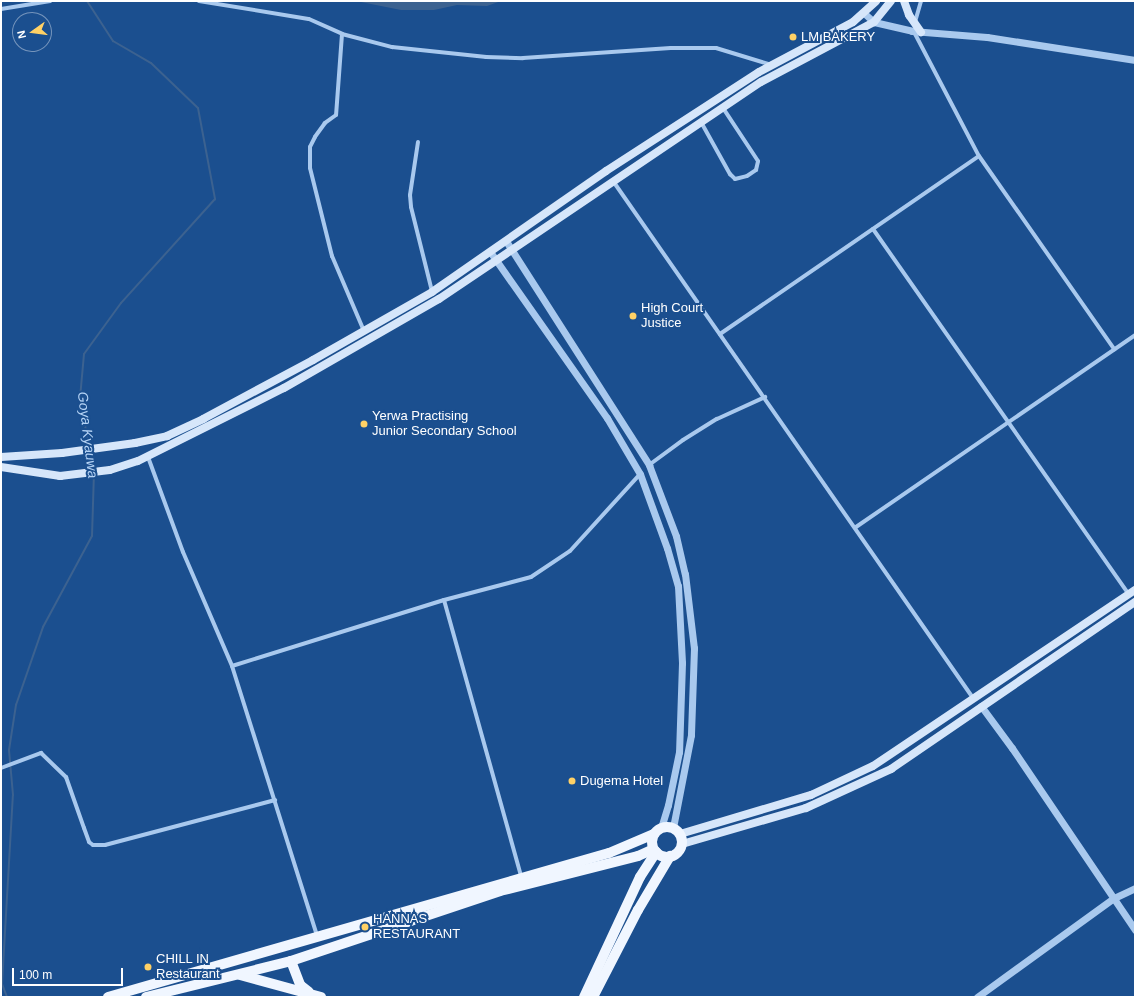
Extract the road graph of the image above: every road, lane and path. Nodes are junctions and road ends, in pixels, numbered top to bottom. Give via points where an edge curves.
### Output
1 (46, 1) edge
2 (50, 1) edge
3 (199, 1) edge
4 (876, 1) edge
5 (891, 1) edge
6 (904, 1) edge
7 (921, 1) edge
8 (1, 9) edge
9 (865, 14) junction
10 (874, 22) junction
11 (916, 29) junction
12 (342, 34) junction
13 (1135, 60) edge
14 (772, 65) junction
15 (723, 108) junction
16 (701, 122) junction
17 (418, 142) dead end
18 (979, 156) junction
19 (613, 181) junction
20 (874, 229) junction
21 (506, 241) junction
22 (511, 249) junction
23 (491, 253) junction
24 (496, 260) junction
25 (432, 292) junction
26 (364, 331) junction
27 (720, 334) junction
28 (1135, 335) edge
29 (1114, 349) junction
30 (765, 397) junction
31 (1010, 422) junction
32 (147, 456) junction
33 (1, 457) edge
34 (649, 465) junction
35 (1, 467) edge
36 (640, 474) junction
37 (856, 527) junction
38 (1132, 592) edge
39 (444, 600) junction
40 (1135, 602) edge
41 (232, 666) junction
42 (973, 698) junction
43 (981, 706) junction
44 (1, 768) edge
45 (275, 800) junction
46 (657, 831) junction
47 (677, 831) junction
48 (682, 844) junction
49 (655, 851) junction
50 (670, 856) junction
51 (626, 859) junction
52 (521, 876) junction
53 (640, 877) junction
54 (1135, 888) edge
55 (1114, 898) junction
56 (1135, 930) edge
57 (317, 937) junction
58 (290, 961) junction
59 (239, 975) junction
60 (310, 993) junction
61 (108, 997) edge
62 (146, 997) edge
63 (321, 997) edge
64 (584, 997) edge
65 (593, 997) edge
66 (977, 997) edge

1 - 2 street
1 - 8 street
3 - 12 street via 309,19
4 - 9 main road
5 - 10 main road
6 - 11 main road
7 - 11 street
9 - 10 street
9 - 14 main road
10 - 11 street
10 - 15 main road via 761,82
11 - 13 street via 987,37
11 - 18 street
12 - 14 street via 392,47 486,57 523,58 671,48 716,48
12 - 26 street via 336,115 325,123 310,147 310,168 332,256
14 - 21 main road via 606,171
15 - 16 main road
15 - 16 street via 758,161 756,170 747,176 735,179 730,174
16 - 19 main road
17 - 25 street via 410,194 411,207
18 - 20 street
18 - 29 street
19 - 22 main road
19 - 27 street
20 - 27 street
20 - 31 street
21 - 22 street
21 - 23 main road
22 - 24 main road
22 - 34 street
23 - 24 street
23 - 25 main road
24 - 32 main road via 439,299 290,384
24 - 36 street via 607,418
25 - 26 main road
26 - 33 main road via 166,436 105,448
27 - 30 street
28 - 29 street
29 - 31 street
30 - 34 street via 717,419
30 - 37 street
31 - 37 street
31 - 38 street
32 - 35 main road via 110,470 60,476
32 - 41 street via 183,552
34 - 47 street via 676,536 685,574 694,648 691,735
36 - 39 street via 570,551 545,569 512,584
36 - 46 street via 678,586 680,621 682,663 679,752 668,805
37 - 42 street
38 - 42 main road
39 - 41 street
39 - 52 street
40 - 43 main road
41 - 45 street
42 - 47 main road via 900,751 851,777 799,799
43 - 48 main road via 891,769 844,792 806,808
43 - 55 street
44 - 45 street via 41,753 66,777 89,842 93,845 105,845
45 - 57 street
46 - 47 main road
46 - 49 main road
46 - 52 main road via 609,853
47 - 48 main road
48 - 50 main road via 679,851
49 - 50 main road
49 - 51 main road
49 - 53 main road
50 - 65 main road via 638,910
51 - 53 main road via 634,862
51 - 58 main road via 500,891
52 - 57 main road
53 - 64 main road
54 - 55 street
55 - 56 street
55 - 66 street
57 - 61 main road
58 - 59 main road
58 - 60 main road via 300,984
59 - 60 main road
59 - 62 main road
60 - 63 main road

